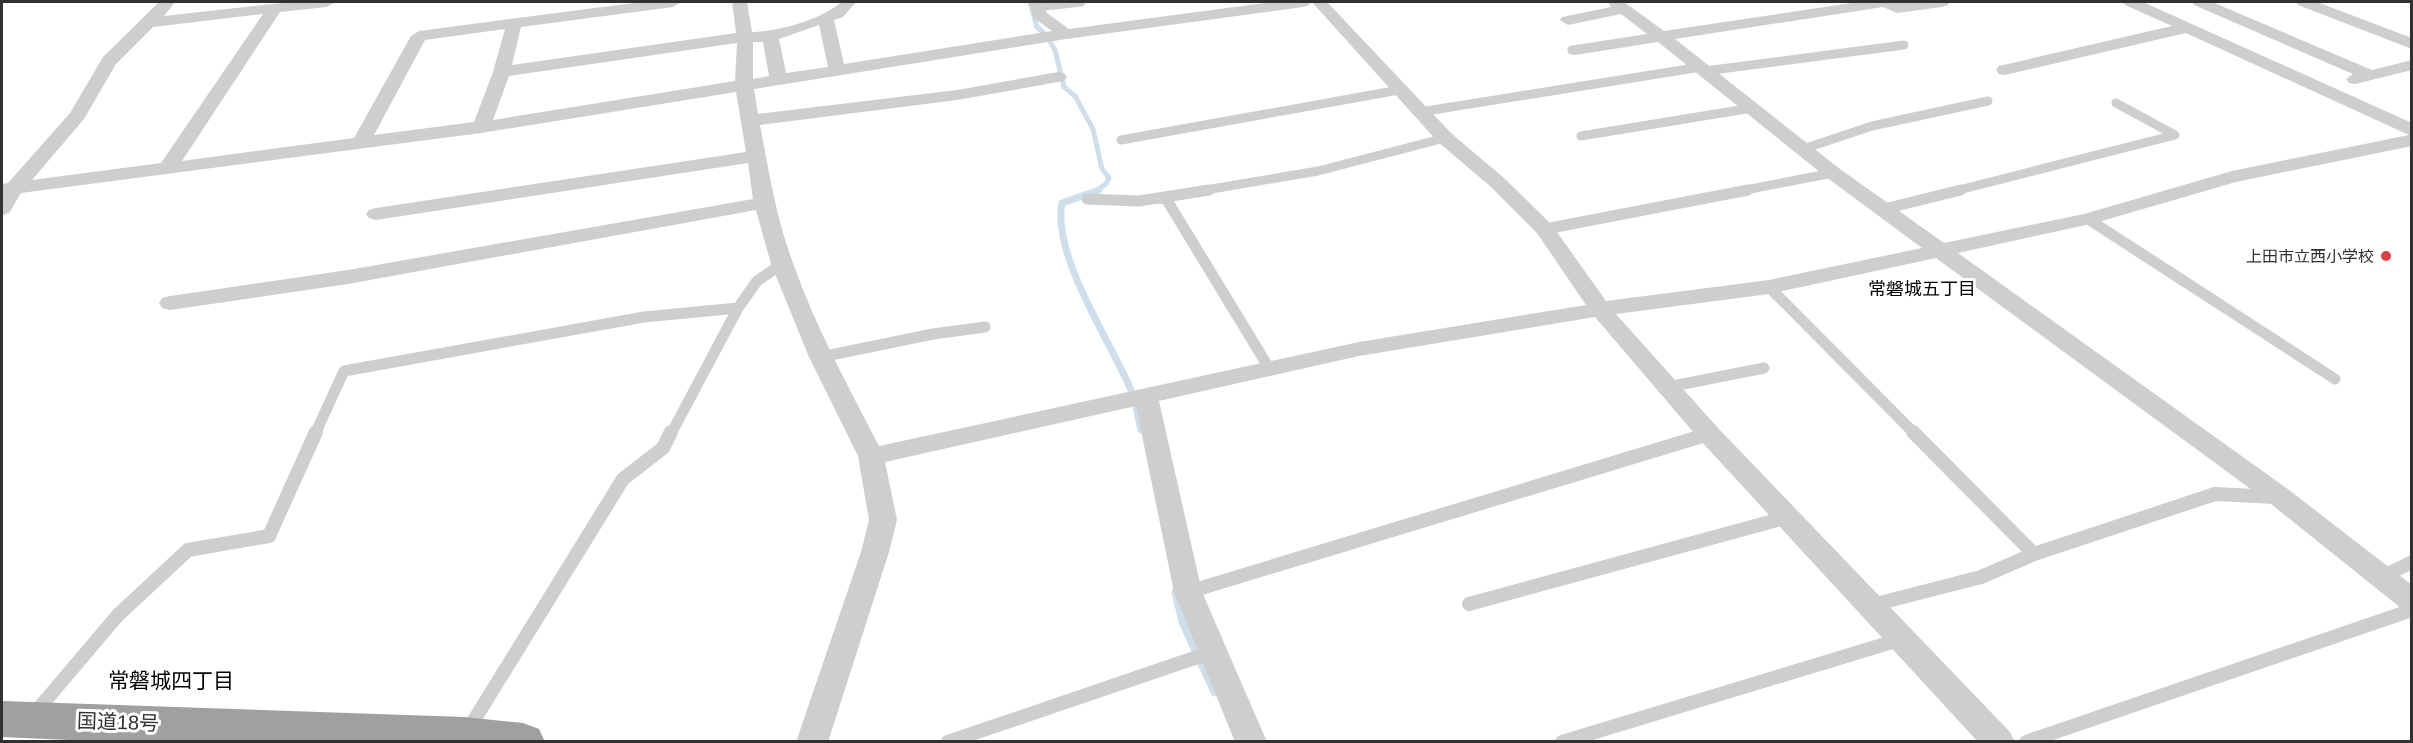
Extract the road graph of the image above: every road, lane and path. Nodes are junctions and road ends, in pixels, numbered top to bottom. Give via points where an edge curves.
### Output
1 (167, 2) edge
2 (327, 2) edge
3 (673, 2) edge
4 (740, 2) edge
5 (849, 2) edge
6 (1081, 2) edge
7 (1303, 2) edge
8 (1319, 2) edge
9 (1942, 2) edge
10 (2131, 2) edge
11 (2200, 2) edge
12 (2304, 2) edge
13 (1036, 4) edge
14 (1620, 5) edge
15 (275, 8) junction
16 (826, 18) junction
17 (1568, 20) dead end
18 (149, 22) junction
19 (514, 24) junction
20 (2187, 28) junction
21 (1066, 34) junction
22 (1659, 36) junction
23 (745, 37) junction
24 (770, 37) junction
25 (2412, 44) edge
26 (1904, 45) dead end
27 (1575, 50) dead end
28 (2412, 65) edge
29 (1703, 69) junction
30 (837, 70) junction
31 (2005, 70) dead end
32 (501, 72) junction
33 (2370, 75) junction
34 (1058, 77) dead end
35 (778, 79) junction
36 (744, 84) junction
37 (2319, 88) junction
38 (1399, 90) junction
39 (1988, 101) dead end
40 (2116, 104) dead end
41 (1752, 108) junction
42 (1420, 112) junction
43 (750, 121) junction
44 (481, 127) junction
45 (2412, 130) edge
46 (1581, 136) dead end
47 (1445, 138) junction
48 (1121, 140) dead end
49 (2412, 140) edge
50 (362, 141) junction
51 (1803, 149) junction
52 (755, 156) junction
53 (168, 167) junction
54 (1833, 173) junction
55 (8, 189) edge
56 (1165, 197) junction
57 (1087, 200) dead end
58 (764, 203) junction
59 (2, 209) edge
60 (1884, 209) junction
61 (376, 214) dead end
62 (2088, 219) junction
63 (1545, 229) junction
64 (1936, 250) junction
65 (782, 264) junction
66 (1769, 286) junction
67 (170, 303) dead end
68 (738, 308) junction
69 (1600, 309) junction
70 (985, 327) dead end
71 (821, 357) junction
72 (1269, 368) junction
73 (1764, 368) dead end
74 (2335, 378) dead end
75 (1668, 387) junction
76 (1146, 396) junction
77 (1709, 434) junction
78 (871, 456) junction
79 (2280, 497) junction
80 (1788, 517) junction
81 (2034, 554) junction
82 (2412, 562) edge
83 (2382, 577) junction
84 (1188, 592) junction
85 (2412, 601) edge
86 (1469, 604) dead end
87 (1872, 605) junction
88 (2412, 610) edge
89 (1903, 639) junction
90 (1212, 652) junction
91 (16, 719) edge
92 (464, 736) junction
93 (523, 741) edge
94 (812, 741) edge
95 (948, 741) edge
96 (1251, 741) edge
97 (1562, 741) edge
98 (1999, 741) edge
99 (2026, 741) edge

1 - 18 street
2 - 15 street
3 - 19 street
4 - 23 street
5 - 16 street
6 - 13 lane
7 - 21 street
8 - 38 street
9 - 22 street via 1897,8 1886,2
10 - 20 street
11 - 33 street
12 - 25 street
13 - 21 street via 1040,15
14 - 17 street
14 - 22 street
15 - 18 street
15 - 53 street
16 - 24 street
16 - 30 street
18 - 55 street via 109,61 78,115
19 - 32 street
19 - 50 street via 418,36
20 - 31 street
20 - 37 street
21 - 30 street
22 - 27 street
22 - 29 street
23 - 24 street
23 - 32 street
23 - 36 street
24 - 35 street
26 - 29 lane
28 - 33 street
29 - 41 street
29 - 42 lane
30 - 35 street
32 - 44 street
33 - 37 street
34 - 43 street via 957,95
35 - 36 street
36 - 43 street
36 - 44 street
37 - 45 street
38 - 42 street
38 - 48 lane
39 - 51 lane via 1872,126
40 - 60 lane via 2175,135
41 - 46 lane
41 - 51 street
42 - 47 street
43 - 52 street
44 - 50 street
47 - 56 lane via 1318,171
47 - 63 street
49 - 62 street via 2232,177
50 - 53 street
51 - 54 street
52 - 58 street
52 - 61 street
53 - 55 street
54 - 60 street
54 - 63 lane
55 - 59 street
56 - 57 lane
56 - 72 lane
58 - 65 street
58 - 67 street via 348,277
60 - 64 street
62 - 64 street
62 - 74 lane
63 - 69 street
64 - 66 street
64 - 79 street
65 - 68 lane via 757,281
65 - 71 street
66 - 69 street
66 - 81 lane
68 - 91 lane via 644,317 344,371 269,536 188,550
68 - 92 lane via 663,448 623,480
69 - 72 street
69 - 75 street
70 - 71 lane
71 - 78 street
72 - 76 street
73 - 75 lane
75 - 77 street
76 - 78 street
76 - 84 street
77 - 80 street
77 - 84 lane
78 - 94 street via 883,520
79 - 81 lane via 2215,494
79 - 83 street
80 - 86 lane
80 - 87 street
81 - 87 lane via 1981,577
82 - 83 lane
83 - 85 street
84 - 90 street
87 - 89 street
88 - 99 lane
89 - 97 lane
89 - 98 street
90 - 95 lane
90 - 96 street
91 - 92 highway, 国道18号
92 - 93 highway, 国道18号

